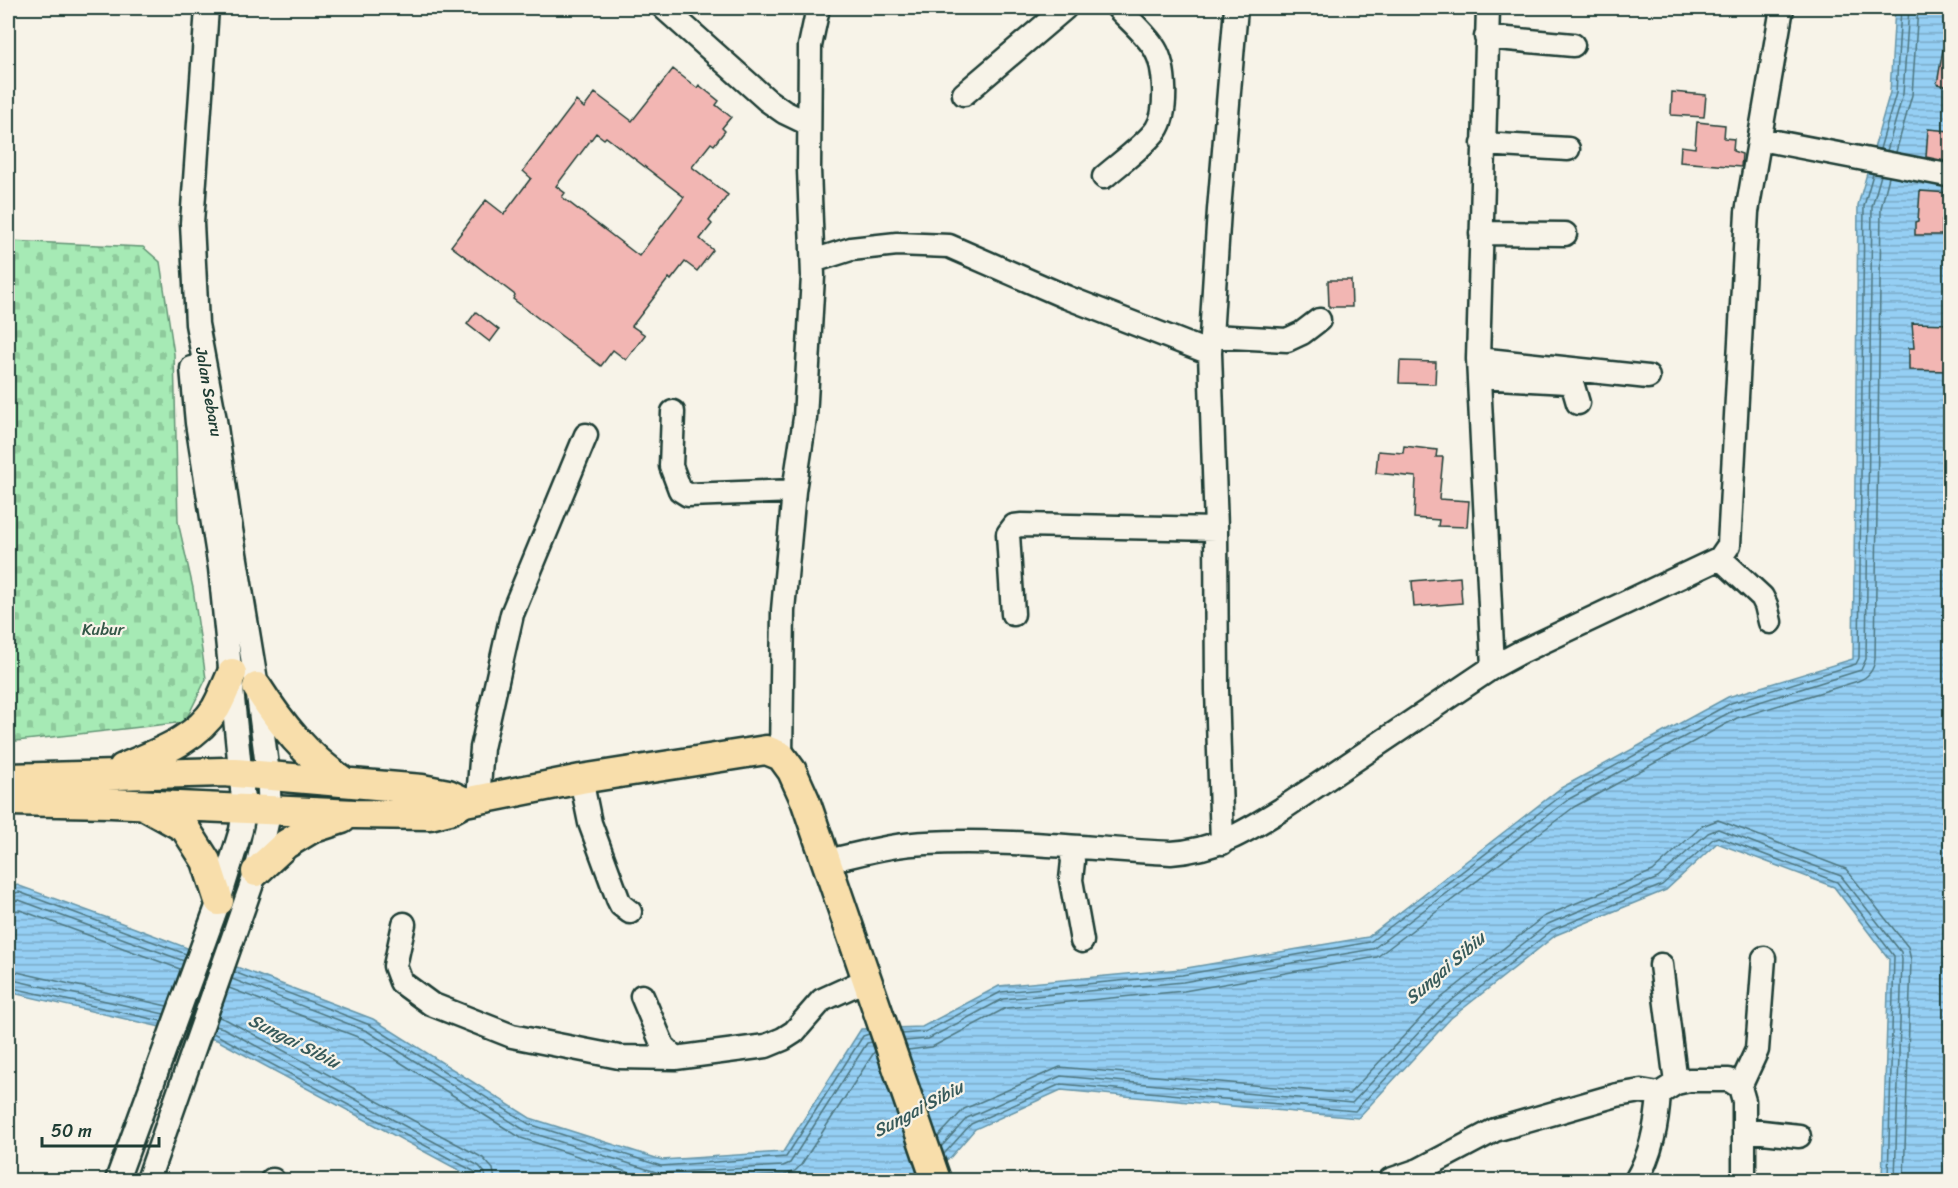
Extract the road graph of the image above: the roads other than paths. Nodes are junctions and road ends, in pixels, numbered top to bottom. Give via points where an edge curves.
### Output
1 (195, 8) edge
2 (207, 8) edge
3 (664, 8) edge
4 (818, 8) edge
5 (1065, 8) edge
6 (1119, 8) edge
7 (1236, 8) edge
8 (1488, 8) edge
9 (1782, 8) edge
10 (1486, 37) junction
11 (1573, 45) dead end
12 (964, 94) dead end
13 (809, 124) junction
14 (1760, 139) junction
15 (1483, 144) junction
16 (1568, 149) dead end
17 (1947, 175) dead end
18 (1104, 177) dead end
19 (1481, 233) junction
20 (1565, 234) dead end
21 (813, 261) junction
22 (1319, 320) dead end
23 (1211, 344) junction
24 (1479, 368) junction
25 (1648, 376) dead end
26 (1578, 403) dead end
27 (673, 412) dead end
28 (585, 435) dead end
29 (794, 491) junction
30 (1216, 529) junction
31 (1720, 558) junction
32 (1013, 614) dead end
33 (1770, 622) dead end
34 (1493, 667) junction
35 (231, 673) junction
36 (257, 687) junction
37 (781, 756) junction
38 (254, 773) junction
39 (110, 774) junction
40 (8, 778) edge
41 (581, 779) junction
42 (343, 781) junction
43 (472, 800) junction
44 (8, 801) edge
45 (143, 805) junction
46 (257, 809) junction
47 (355, 814) junction
48 (1222, 843) junction
49 (1070, 848) junction
50 (827, 861) junction
51 (256, 872) junction
52 (219, 901) junction
53 (630, 912) dead end
54 (404, 924) dead end
55 (1082, 941) dead end
56 (1764, 958) dead end
57 (1661, 964) dead end
58 (866, 981) junction
59 (642, 996) dead end
60 (675, 1058) junction
61 (1740, 1087) junction
62 (1668, 1088) junction
63 (1744, 1130) junction
64 (1800, 1136) dead end
65 (935, 1179) edge
66 (117, 1180) edge
67 (148, 1180) edge
68 (1390, 1180) edge
69 (1636, 1180) edge
70 (1744, 1180) edge

1 - 35 street, Jalan Sebaru via 180,248 197,423 220,568
2 - 36 street, Jalan Sebaru via 192,223 197,324
3 - 13 street via 760,94
4 - 13 street via 810,46
5 - 12 street
6 - 18 street via 1155,49 1161,63 1165,104 1155,131
7 - 23 street
8 - 10 street
9 - 14 street
10 - 11 street
10 - 15 street
13 - 21 street
14 - 17 street
14 - 31 street via 1747,212 1729,545
15 - 16 street
15 - 19 street
19 - 20 street
19 - 24 street
21 - 23 street via 851,249 897,244 949,246 1066,297
21 - 29 street via 805,418
22 - 23 street via 1287,340
23 - 30 street
24 - 25 street
24 - 26 street via 1568,382
24 - 34 street
27 - 29 street via 671,466 680,490 688,495
28 - 43 street via 516,600
29 - 37 street via 783,610
30 - 32 street via 1014,526 1008,534
30 - 48 street
31 - 33 street via 1762,597
31 - 34 street
34 - 48 street via 1282,809
35 - 38 street, Jalan Sebaru
35 - 39 main road via 217,707 200,729 178,744
36 - 38 street, Jalan Sebaru
36 - 42 main road via 298,744
37 - 41 main road via 766,750
37 - 50 main road via 805,800
38 - 39 main road
38 - 42 main road
38 - 46 street
39 - 40 main road
41 - 43 main road
41 - 53 street via 590,823 618,899
42 - 43 main road via 422,789
43 - 47 main road via 430,814
44 - 45 main road
45 - 46 main road
45 - 52 main road via 185,828 206,861
46 - 47 main road
46 - 51 street
46 - 52 street via 241,830
47 - 51 main road via 311,829 286,844
48 - 49 street via 1171,853
49 - 50 street via 927,843 887,847
49 - 55 street via 1071,880
50 - 58 main road
51 - 67 street
52 - 66 street
54 - 60 street via 395,966 401,982 431,1004 512,1036 619,1057
56 - 61 street via 1757,1050
57 - 62 street
58 - 60 street via 822,1000 783,1039 766,1046
58 - 65 main road
59 - 60 street via 663,1046
61 - 62 street via 1729,1080 1689,1080
61 - 63 street
62 - 68 street via 1617,1095 1502,1128 1419,1170
62 - 69 street via 1648,1155
63 - 64 street
63 - 70 street

